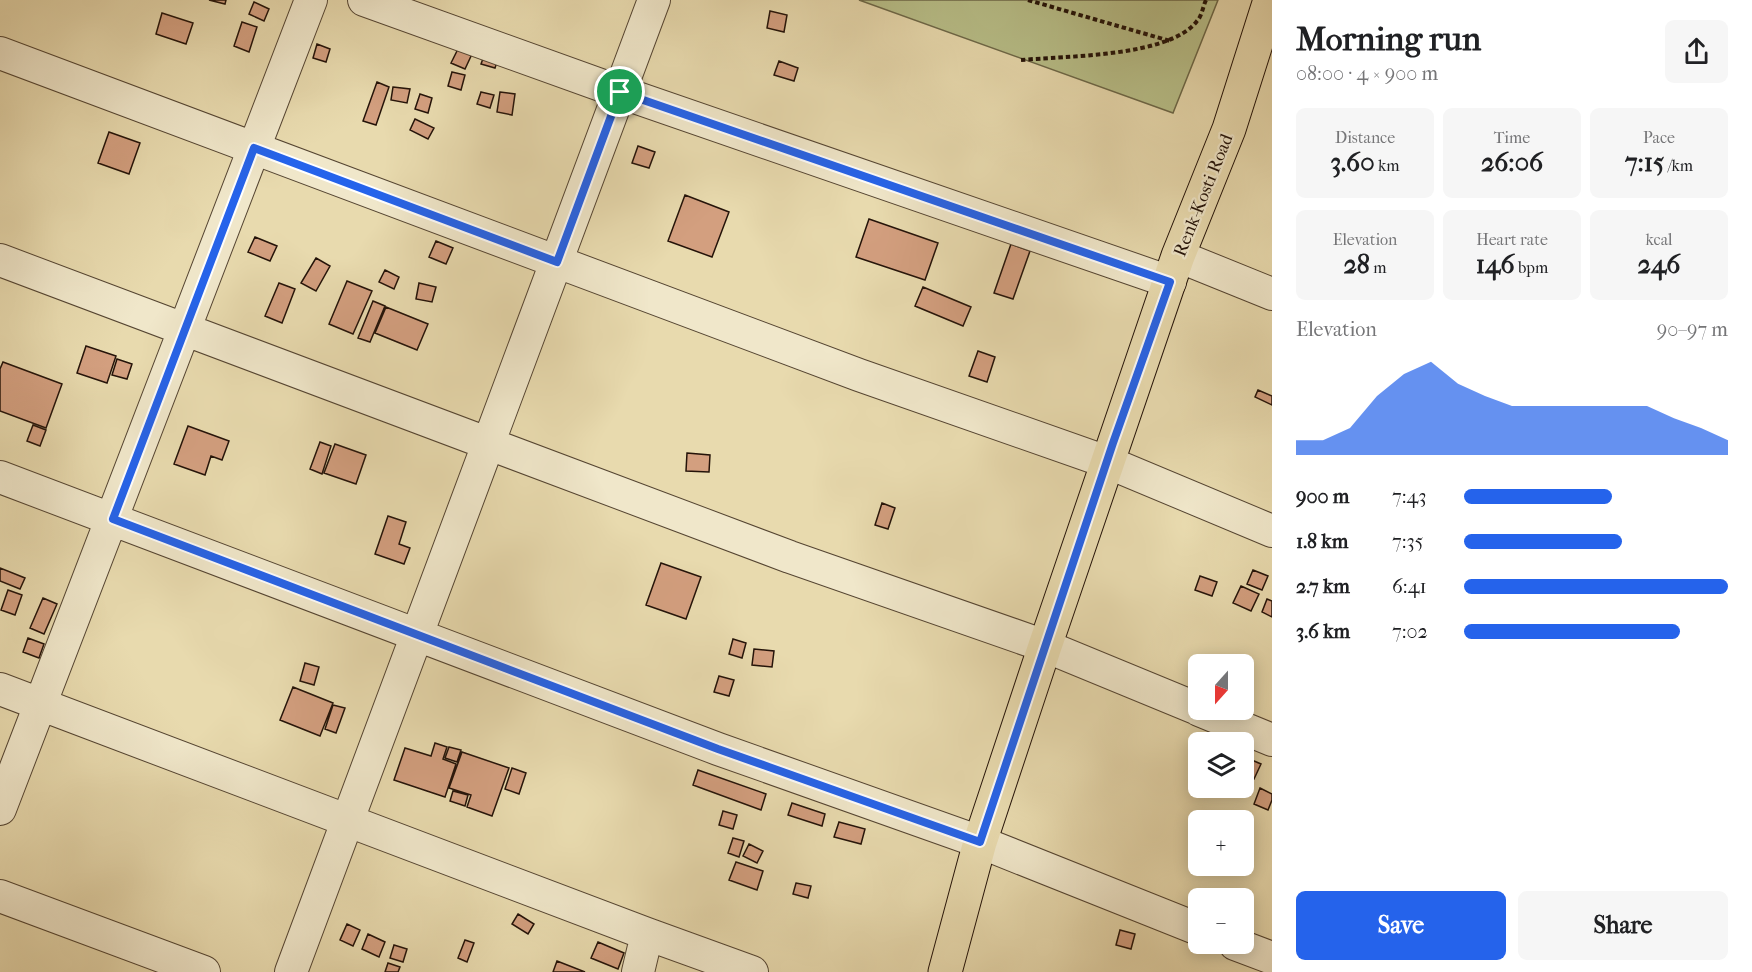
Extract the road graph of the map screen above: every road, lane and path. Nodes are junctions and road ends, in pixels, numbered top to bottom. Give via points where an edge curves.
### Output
1 (311, 0) edge
2 (364, 0) edge
3 (654, 0) edge
4 (1028, 0) edge
5 (1206, 0) edge
6 (1270, 0) edge
7 (1171, 42) junction
8 (0, 53) edge
9 (1021, 60) dead end
10 (620, 92) junction
11 (254, 148) junction
12 (0, 260) edge
13 (557, 262) junction
14 (1174, 269) junction
15 (1272, 294) edge
16 (184, 329) junction
17 (489, 443) junction
18 (1107, 462) junction
19 (0, 477) edge
20 (113, 519) junction
21 (1272, 531) edge
22 (418, 635) junction
23 (1045, 646) junction
24 (0, 688) edge
25 (41, 704) junction
26 (1188, 704) edge
27 (1225, 720) edge
28 (1272, 740) edge
29 (0, 809) edge
30 (348, 821) junction
31 (980, 842) junction
32 (0, 896) edge
33 (1188, 925) edge
34 (647, 934) junction
35 (1254, 951) edge
36 (1272, 958) edge
37 (204, 972) edge
38 (291, 972) edge
39 (638, 972) edge
40 (753, 972) edge
41 (945, 972) edge

1 - 11 street
2 - 10 street
3 - 10 street
4 - 7 path
5 - 7 path via 1198,21
6 - 14 main road, Renk-Kosti Road via 1229,129
7 - 9 path via 1133,51
8 - 11 street
10 - 13 street
10 - 14 street
11 - 13 street
11 - 16 street
12 - 16 street
13 - 17 street
13 - 18 street
14 - 15 street
14 - 18 main road, Renk-Kosti Road
16 - 17 street
16 - 20 street
17 - 22 street
17 - 23 street
18 - 21 street
18 - 23 main road, Renk-Kosti Road
19 - 20 street
20 - 22 street
20 - 25 street
22 - 30 street
22 - 31 street via 718,749
23 - 26 street
23 - 31 main road, Renk-Kosti Road
24 - 25 street
25 - 29 street
25 - 30 street
27 - 28 street
30 - 34 street
30 - 38 street
31 - 33 street
31 - 41 main road, Renk-Kosti Road
32 - 37 street
34 - 39 street
34 - 40 street
35 - 36 street

